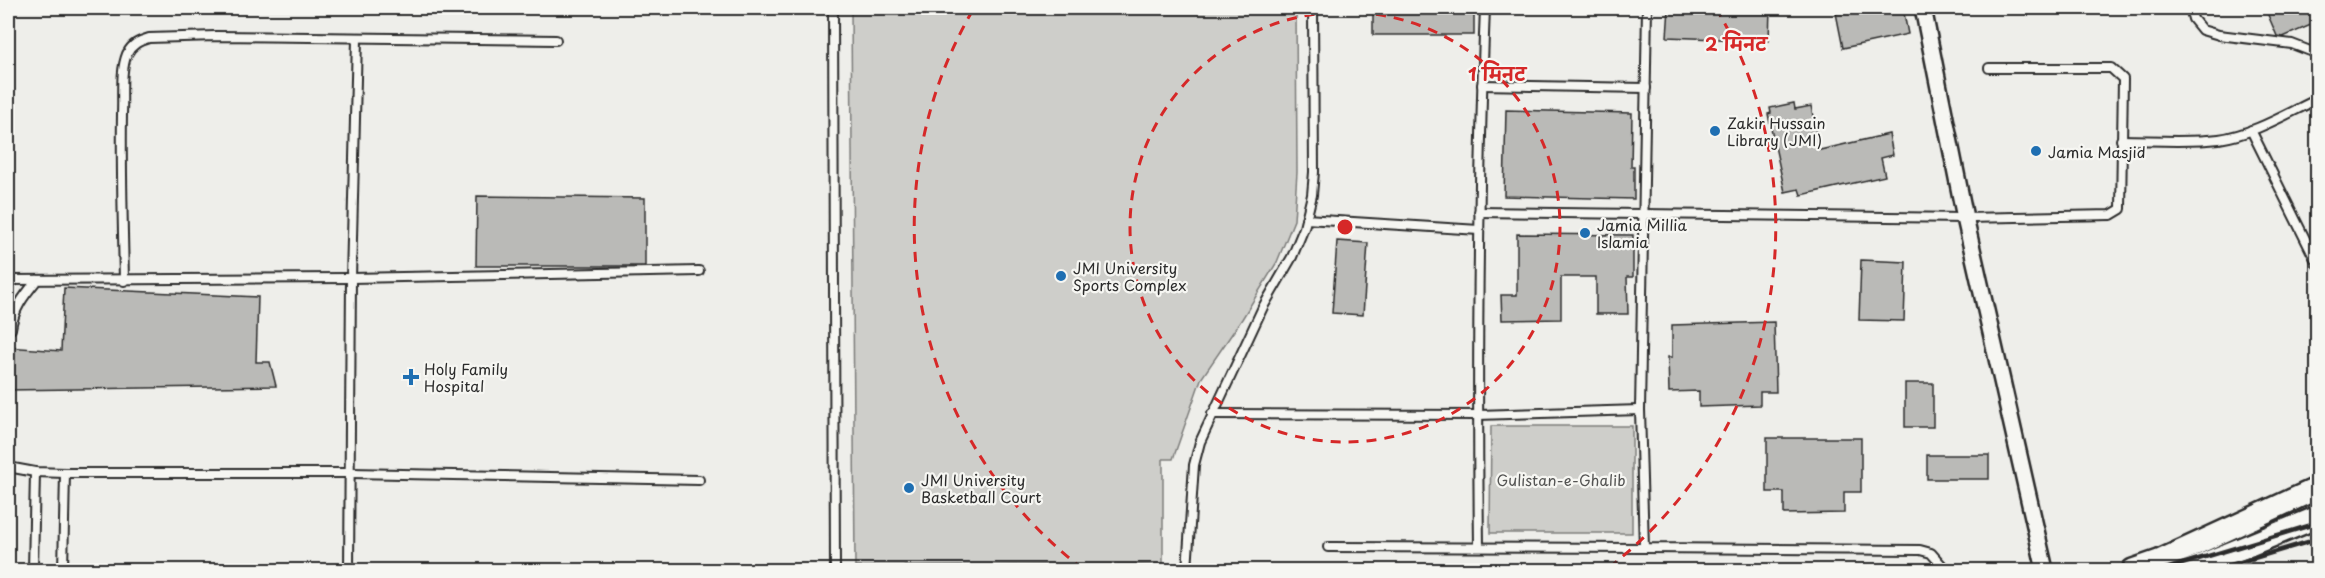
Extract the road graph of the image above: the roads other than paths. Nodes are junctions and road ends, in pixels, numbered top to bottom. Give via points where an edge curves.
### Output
1 (833, 8) edge
2 (1313, 8) edge
3 (1485, 8) edge
4 (1647, 8) edge
5 (1923, 8) edge
6 (2190, 8) edge
7 (357, 39) junction
8 (555, 40) dead end
9 (2318, 54) edge
10 (1989, 68) dead end
11 (1482, 85) junction
12 (1646, 87) junction
13 (2318, 99) edge
14 (2251, 130) junction
15 (2121, 140) junction
16 (1479, 212) junction
17 (1643, 212) junction
18 (1965, 218) junction
19 (1306, 219) junction
20 (1479, 230) junction
21 (2318, 266) edge
22 (699, 271) dead end
23 (351, 278) junction
24 (8, 280) edge
25 (37, 280) junction
26 (124, 281) junction
27 (11, 329) dead end
28 (1640, 410) junction
29 (1212, 414) junction
30 (1478, 415) junction
31 (8, 467) edge
32 (35, 472) junction
33 (351, 472) junction
34 (65, 473) junction
35 (699, 480) dead end
36 (2318, 488) edge
37 (2318, 517) edge
38 (1328, 547) dead end
39 (1479, 547) junction
40 (1644, 548) junction
41 (33, 570) edge
42 (63, 570) edge
43 (349, 570) edge
44 (835, 570) edge
45 (1187, 570) edge
46 (1946, 570) edge
47 (2045, 570) edge
48 (2133, 570) edge
49 (2189, 570) edge

1 - 44 lane
2 - 19 lane via 1314,172
3 - 11 lane
4 - 12 lane
5 - 18 street
6 - 9 lane via 2202,30 2292,44
7 - 8 lane
7 - 23 lane
7 - 26 lane via 149,38 132,46 123,82
10 - 15 lane via 2111,68 2123,80
11 - 12 lane
11 - 16 lane
12 - 17 lane
13 - 14 lane
14 - 15 lane via 2218,139
14 - 21 lane
15 - 18 lane via 2121,209 2111,215
16 - 17 lane
16 - 20 lane
17 - 18 lane
17 - 28 lane
18 - 47 street
19 - 20 lane
19 - 29 lane via 1292,257 1263,307
20 - 30 lane
22 - 23 lane
23 - 26 lane
23 - 33 lane
24 - 25 lane
25 - 26 lane
25 - 27 lane via 19,302
28 - 30 lane
28 - 40 lane
29 - 30 lane
29 - 45 lane via 1194,465
30 - 39 lane
31 - 32 lane
32 - 34 lane
32 - 41 lane
33 - 34 lane
33 - 35 lane
33 - 43 lane
34 - 42 lane
36 - 48 main road
37 - 49 main road
38 - 39 lane
39 - 40 lane
40 - 46 lane via 1920,550 1931,553

